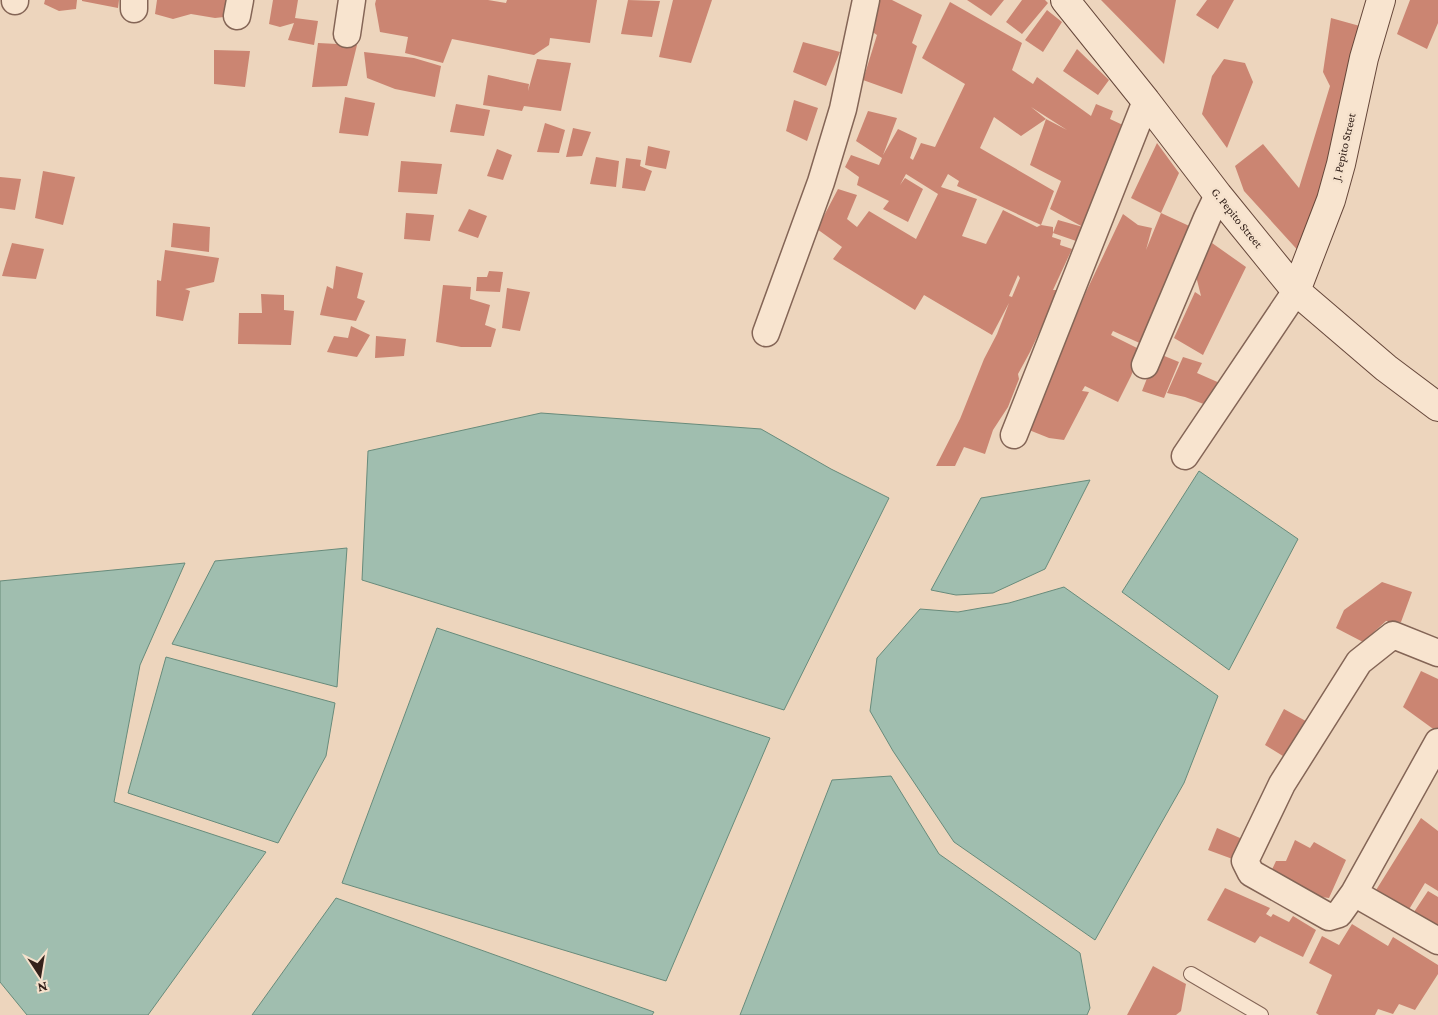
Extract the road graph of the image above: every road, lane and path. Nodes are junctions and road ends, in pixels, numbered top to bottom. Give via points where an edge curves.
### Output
1 (352, 0) edge
2 (866, 0) edge
3 (1065, 0) edge
4 (1381, 0) edge
5 (347, 34) dead end
6 (1146, 101) junction
7 (1218, 196) junction
8 (1296, 291) junction
9 (766, 333) dead end
10 (1145, 365) dead end
11 (1438, 407) edge
12 (1014, 435) dead end
13 (1185, 456) dead end
14 (1438, 653) edge
15 (1438, 742) edge
16 (1354, 893) junction
17 (1438, 941) edge
18 (1191, 974) dead end
19 (1261, 1015) edge

1 - 5 street
2 - 9 street via 843,109 821,182
3 - 6 street, G. Pepito Street
4 - 8 street, J. Pepito Street via 1333,192
6 - 7 street, G. Pepito Street
6 - 12 street
7 - 8 street, G. Pepito Street
7 - 10 street
8 - 11 street, G. Pepito Street via 1386,368
8 - 13 street
14 - 16 street via 1393,635 1359,662 1282,784 1245,861 1251,873 1329,917 1339,914
15 - 16 street
16 - 17 street
18 - 19 lane

